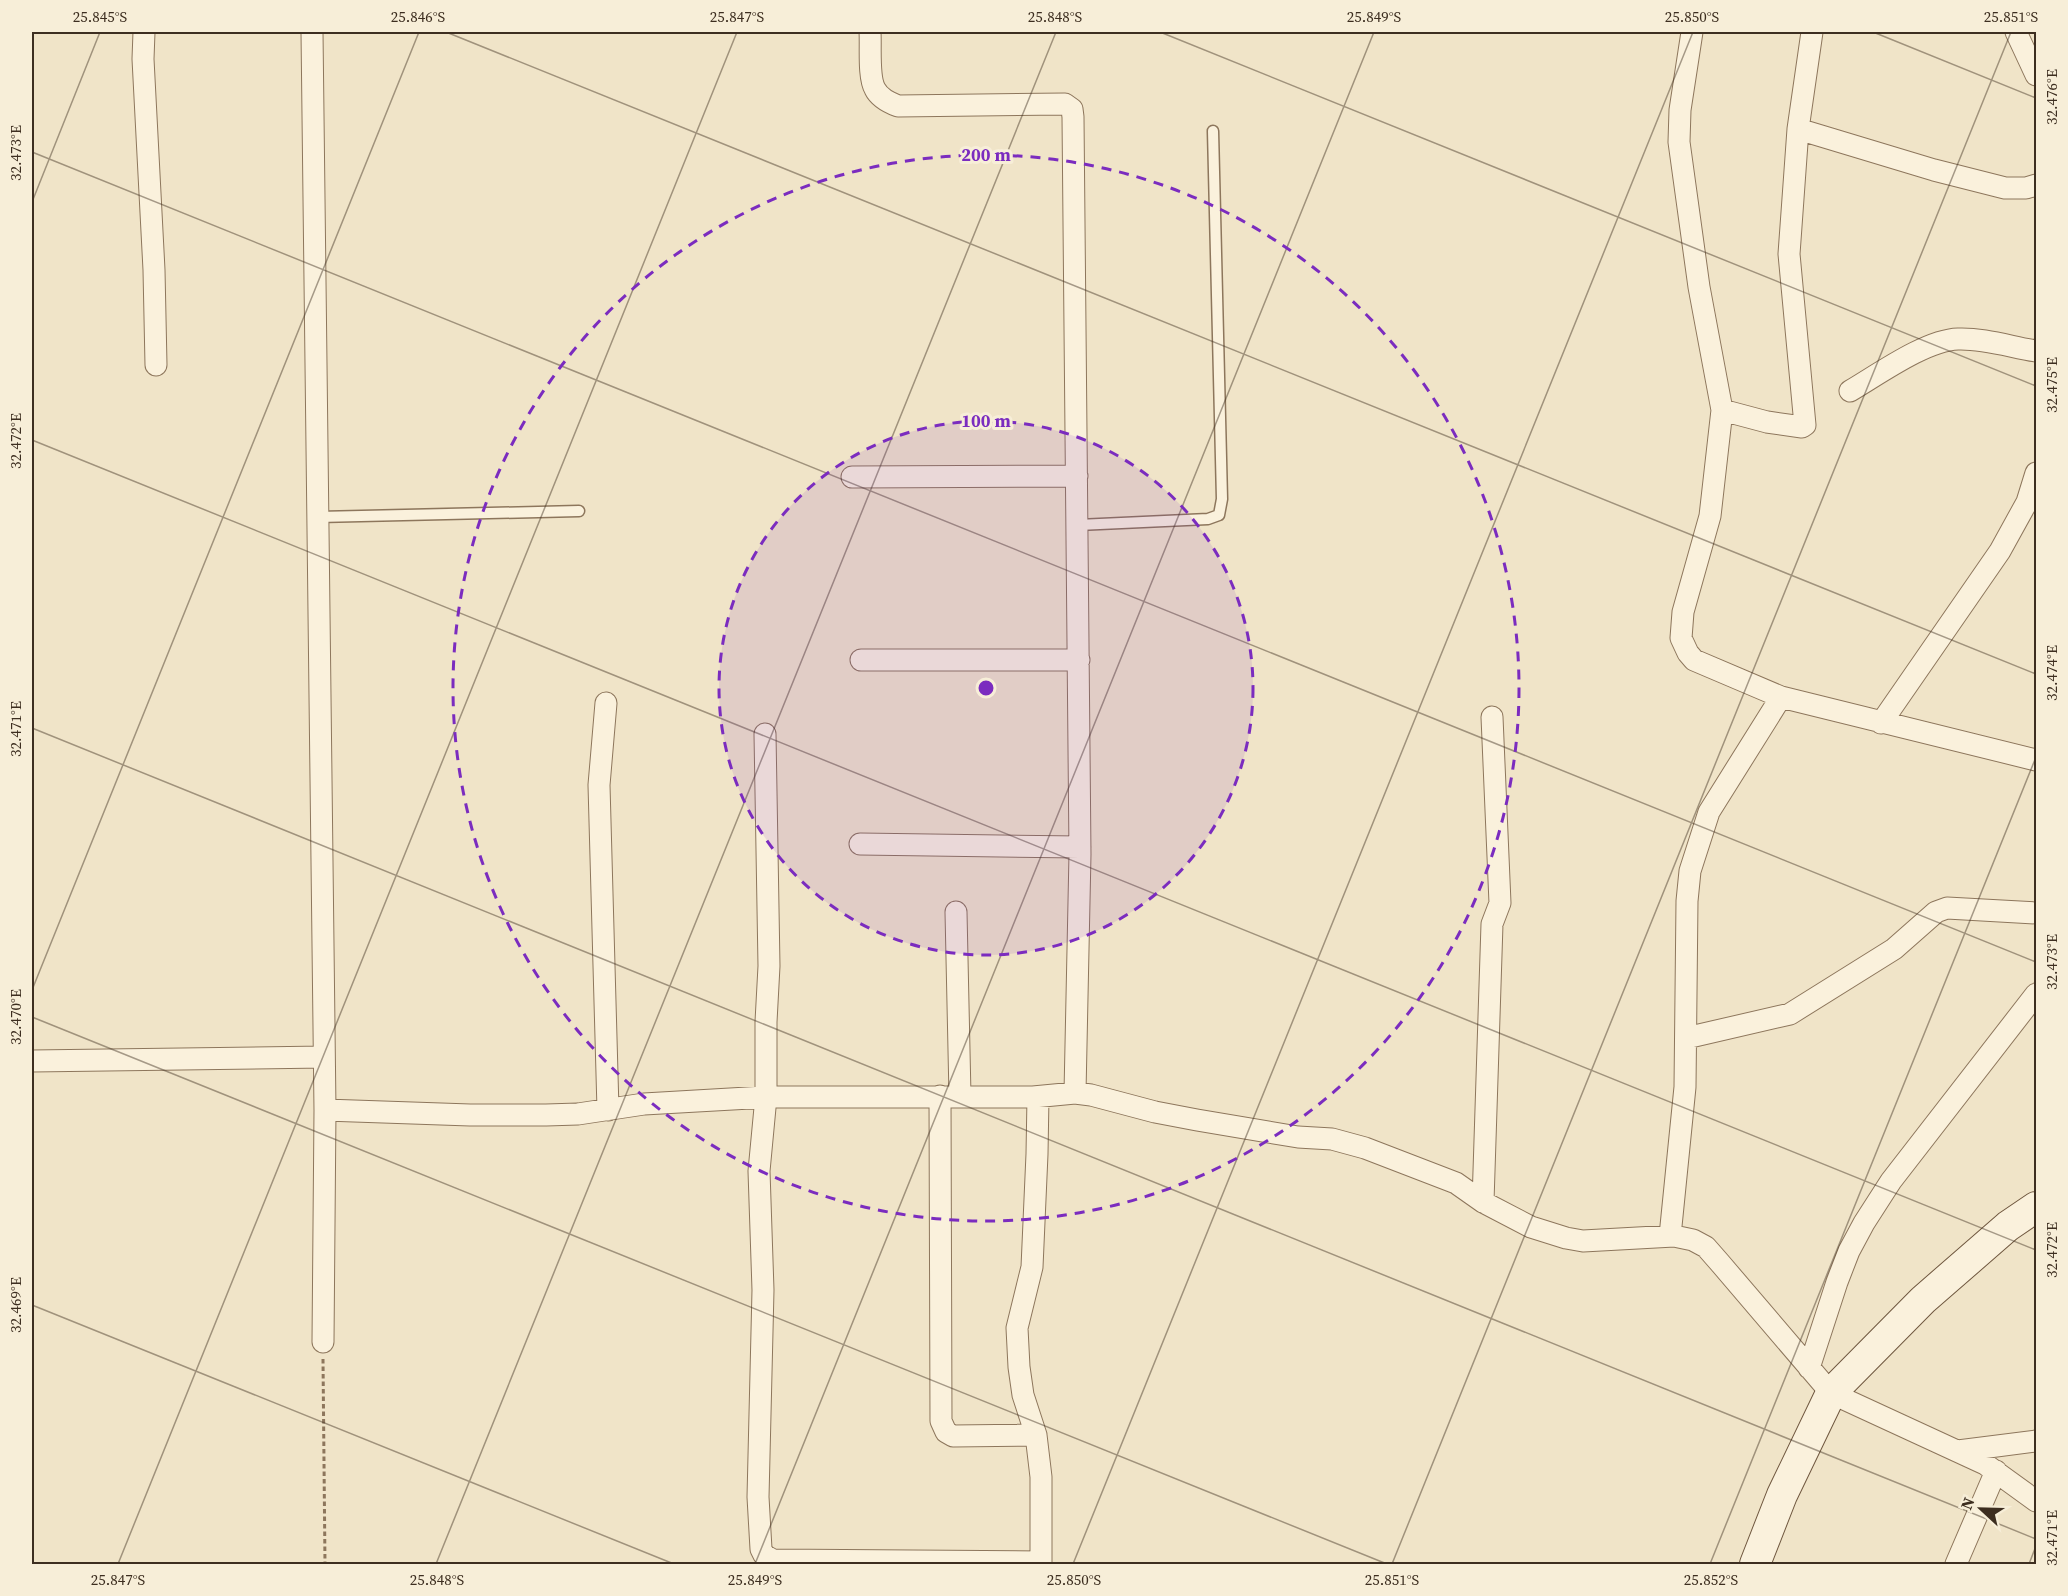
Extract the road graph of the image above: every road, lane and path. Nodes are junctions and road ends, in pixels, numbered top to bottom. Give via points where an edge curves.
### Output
1 (144, 32) edge
2 (312, 32) edge
3 (870, 32) edge
4 (1692, 32) edge
5 (1812, 32) edge
6 (2016, 32) edge
7 (2037, 75) edge
8 (1798, 129) junction
9 (1213, 131) dead end
10 (2037, 185) edge
11 (2037, 351) edge
12 (156, 365) dead end
13 (1850, 391) dead end
14 (1722, 410) junction
15 (2037, 473) edge
16 (1077, 476) junction
17 (852, 477) dead end
18 (579, 511) dead end
19 (318, 517) junction
20 (1078, 525) junction
21 (861, 660) dead end
22 (1079, 660) junction
23 (1781, 697) junction
24 (606, 703) dead end
25 (1492, 717) dead end
26 (1881, 723) junction
27 (765, 734) dead end
28 (2037, 760) edge
29 (860, 844) dead end
30 (1080, 847) junction
31 (956, 912) dead end
32 (2037, 913) edge
33 (2037, 994) edge
34 (1686, 1038) junction
35 (324, 1057) junction
36 (32, 1061) edge
37 (1075, 1093) junction
38 (950, 1096) junction
39 (766, 1097) junction
40 (1038, 1097) junction
41 (325, 1110) junction
42 (608, 1110) junction
43 (1483, 1202) junction
44 (2037, 1207) edge
45 (1670, 1236) junction
46 (323, 1342) joint
47 (1809, 1368) junction
48 (1831, 1393) junction
49 (1036, 1435) junction
50 (2037, 1441) edge
51 (1957, 1451) junction
52 (1996, 1471) junction
53 (2037, 1501) edge
54 (1041, 1563) edge
55 (324, 1564) edge
56 (1755, 1564) edge
57 (1956, 1564) edge

1 - 12 street
2 - 19 street
3 - 16 street via 875,90 898,106 1065,104 1072,109
4 - 14 street via 1679,142 1699,287
5 - 8 street
6 - 7 street
8 - 10 street via 2006,188
8 - 14 street via 1789,254 1805,425 1767,422
9 - 20 lane via 1222,499 1219,515 1208,519
11 - 13 street via 1958,339 1940,342
14 - 23 street via 1710,516 1683,612 1681,639 1694,660
15 - 26 street via 2027,502 2000,551
16 - 17 street
16 - 20 street
18 - 19 lane
19 - 35 street
20 - 22 street
21 - 22 street
22 - 30 street
23 - 26 street
23 - 34 street via 1709,812 1690,871
24 - 42 street via 599,785
25 - 43 street via 1500,903 1492,924
26 - 28 street
27 - 39 street via 769,966
29 - 30 street
30 - 37 street
31 - 38 street
32 - 34 street via 1947,908 1936,912 1894,949 1790,1014
33 - 47 street via 1891,1181 1864,1223 1837,1282
34 - 45 street
35 - 36 street
35 - 41 street
37 - 40 street
37 - 43 street via 1197,1120 1332,1139 1456,1183
38 - 39 street
38 - 40 street
38 - 49 street via 941,1421 952,1436
39 - 42 street via 644,1104
39 - 54 street via 759,1172 763,1290 760,1549 773,1560
40 - 49 street via 1032,1267 1017,1328 1023,1395
41 - 42 street via 470,1115
41 - 46 street
43 - 45 street via 1531,1227 1566,1238 1593,1241
44 - 48 street via 2008,1226 1923,1300
45 - 47 street via 1693,1240 1706,1248
46 - 55 path
47 - 48 street
48 - 51 street
48 - 56 street
49 - 54 street via 1041,1477
50 - 51 street
51 - 52 street
52 - 53 street
52 - 57 street

